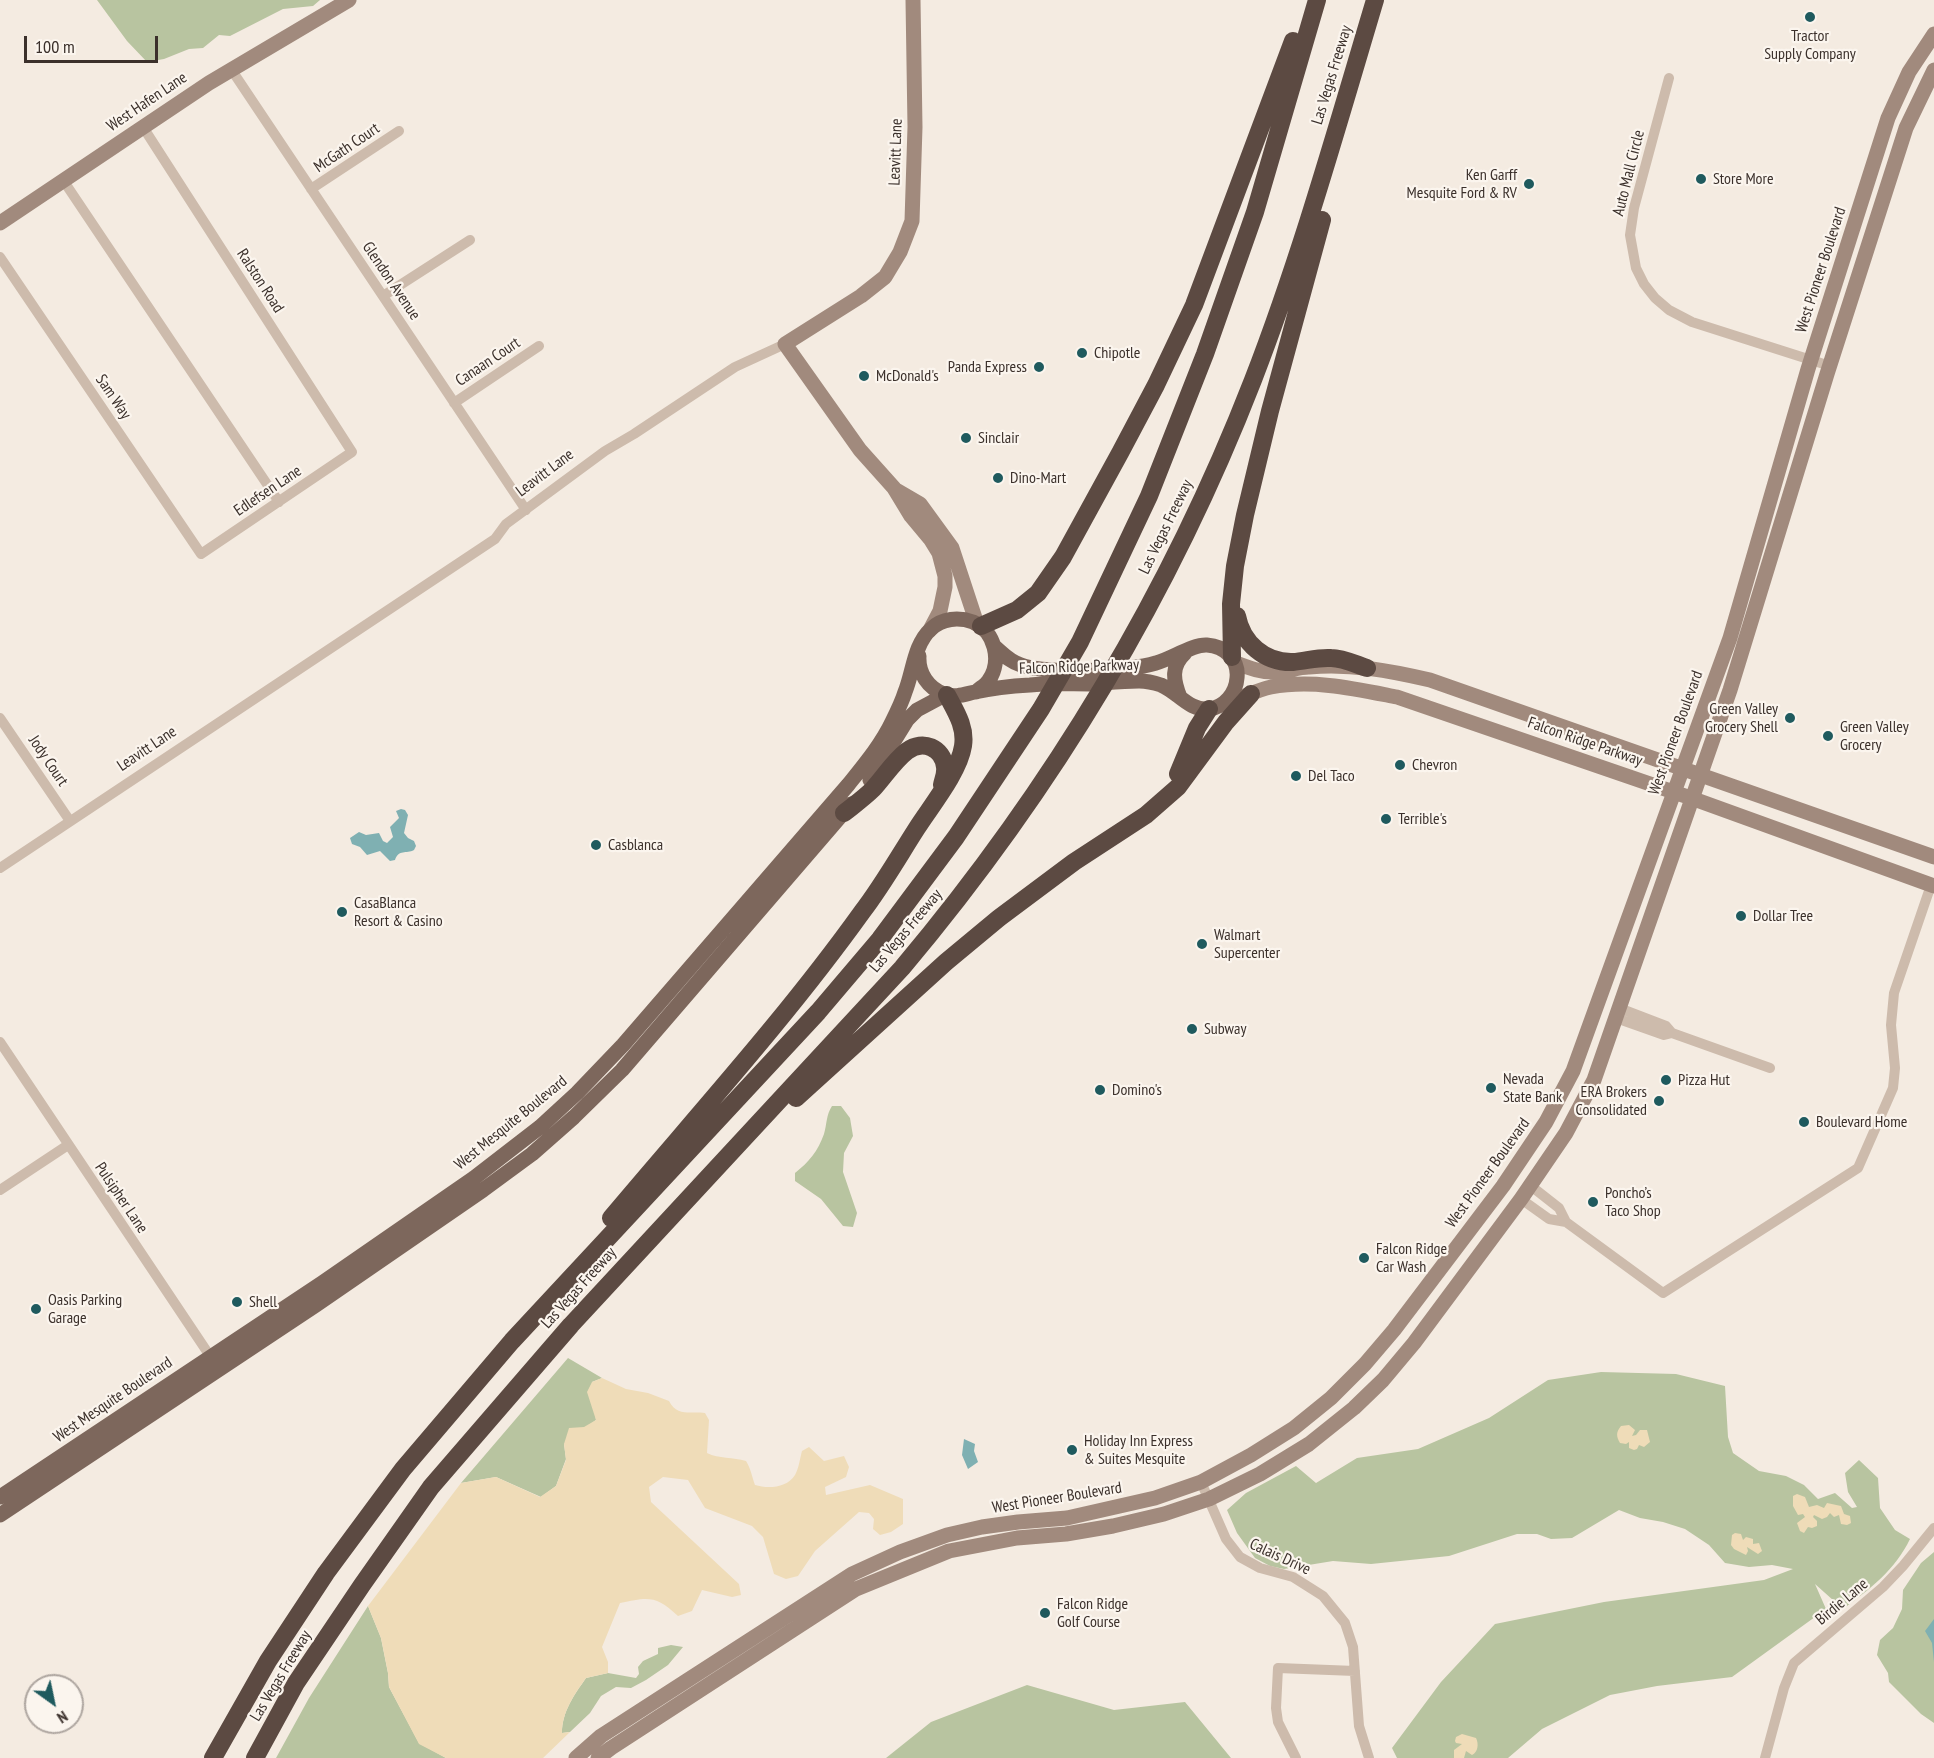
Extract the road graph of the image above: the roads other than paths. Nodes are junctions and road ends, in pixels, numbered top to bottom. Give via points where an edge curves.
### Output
1 (350, 0) edge
2 (913, 0) edge
3 (1309, 0) edge
4 (1317, 0) edge
5 (1377, 0) edge
6 (1934, 34) edge
7 (231, 69) junction
8 (1934, 70) edge
9 (1669, 78) dead end
10 (143, 127) junction
11 (399, 131) dead end
12 (63, 180) junction
13 (311, 189) junction
14 (0, 223) edge
15 (470, 240) dead end
16 (0, 257) edge
17 (383, 297) junction
18 (785, 344) junction
19 (539, 346) dead end
20 (1810, 361) junction
21 (1830, 366) junction
22 (454, 403) junction
23 (352, 452) joint
24 (894, 488) junction
25 (279, 502) junction
26 (526, 510) junction
27 (201, 554) joint
28 (1235, 566) junction
29 (1736, 615) junction
30 (930, 630) junction
31 (986, 633) junction
32 (919, 651) junction
33 (1187, 651) junction
34 (1741, 655) junction
35 (1234, 660) junction
36 (1366, 668) junction
37 (975, 692) junction
38 (1251, 694) junction
39 (946, 695) junction
40 (1180, 697) junction
41 (1214, 707) junction
42 (0, 718) edge
43 (1682, 770) junction
44 (1699, 776) junction
45 (941, 790) junction
46 (1675, 792) junction
47 (1168, 795) junction
48 (1691, 798) junction
49 (844, 813) junction
50 (70, 821) junction
51 (1934, 857) edge
52 (0, 868) edge
53 (1933, 885) edge
54 (1617, 1013) junction
55 (0, 1042) edge
56 (1770, 1068) dead end
57 (68, 1145) junction
58 (1513, 1172) junction
59 (699, 1186) junction
60 (1503, 1186) junction
61 (1530, 1186) junction
62 (0, 1190) edge
63 (1521, 1200) junction
64 (1566, 1222) junction
65 (322, 1283) junction
66 (316, 1305) junction
67 (512, 1341) junction
68 (215, 1363) junction
69 (1201, 1482) junction
70 (0, 1497) edge
71 (1209, 1499) junction
72 (0, 1515) edge
73 (1934, 1528) edge
74 (1354, 1671) junction
75 (213, 1758) edge
76 (255, 1758) edge
77 (576, 1758) edge
78 (598, 1758) edge
79 (1296, 1758) edge
80 (1369, 1758) edge
81 (1765, 1758) edge

1 - 7 main road, West Hafen Lane
2 - 18 main road, Leavitt Lane via 912,220 885,277
3 - 31 highway via 1207,275 1151,395 1050,577 1029,601
4 - 67 highway, Las Vegas Freeway via 1255,212 1205,354 1149,496 1080,642 1041,710 956,837 818,1012
5 - 28 highway via 1270,411
5 - 59 highway, Las Vegas Freeway via 1306,232 1253,380 1196,514 1092,707 944,918
6 - 20 main road, West Pioneer Boulevard via 1909,72 1888,118
7 - 10 main road, West Hafen Lane
7 - 13 street, Glendon Avenue
8 - 21 main road, West Pioneer Boulevard via 1906,128
9 - 20 street, Auto Mall Circle via 1634,208 1630,235 1636,268 1655,298 1692,322
10 - 12 main road, West Hafen Lane
10 - 23 street, Ralston Road
11 - 13 street, McGath Court
12 - 14 main road, West Hafen Lane
12 - 25 street
13 - 17 street, Glendon Avenue
15 - 17 street
16 - 27 street, Sam Way
17 - 22 street, Glendon Avenue
18 - 24 main road, Falcon Ridge Parkway via 860,450
18 - 26 street, Leavitt Lane via 735,367 605,451
19 - 22 street, Canaan Court
20 - 21 street, Auto Mall Circle
20 - 29 main road, West Pioneer Boulevard
21 - 34 main road, West Pioneer Boulevard
22 - 26 street, Glendon Avenue
23 - 25 street, Edlefsen Lane
24 - 30 main road, Falcon Ridge Parkway via 943,562 943,597
24 - 31 main road, Falcon Ridge Parkway via 920,504 952,548
25 - 27 street, Edlefsen Lane
26 - 50 street, Leavitt Lane via 495,539
28 - 35 highway via 1231,604
28 - 36 highway via 1239,625 1259,652 1273,660 1331,658
29 - 34 main road via 1734,648
29 - 43 main road, West Pioneer Boulevard
30 - 31 main road, Falcon Ridge Parkway via 940,622 965,619
30 - 32 main road, Falcon Ridge Parkway
31 - 33 main road, Falcon Ridge Parkway via 1007,657 1019,665 1040,670 1144,667
31 - 37 main road, Falcon Ridge Parkway via 996,664 989,681
32 - 39 main road via 921,673 930,686
32 - 65 main road, West Mesquite Boulevard via 906,692 878,747 602,1068 511,1150
33 - 35 main road, Falcon Ridge Parkway via 1206,645
33 - 40 main road via 1180,657 1174,674
34 - 44 main road, West Pioneer Boulevard
35 - 36 main road, Falcon Ridge Parkway via 1258,671 1309,666
35 - 41 main road via 1236,686 1232,695
36 - 43 main road, Falcon Ridge Parkway via 1430,680
37 - 39 main road, Falcon Ridge Parkway
37 - 40 main road, Falcon Ridge Parkway via 1031,684 1140,681 1162,686
38 - 41 main road, Falcon Ridge Parkway
38 - 46 main road, Falcon Ridge Parkway via 1269,687 1303,683 1397,697
38 - 47 highway
39 - 45 highway via 961,721 964,740 959,761
39 - 49 main road, West Mesquite Boulevard via 917,710 907,720 876,773
40 - 41 main road, Falcon Ridge Parkway via 1191,705
41 - 47 highway via 1197,728
42 - 50 street, Jody Court
43 - 44 main road, Falcon Ridge Parkway
43 - 46 main road, West Pioneer Boulevard
44 - 48 main road, West Pioneer Boulevard
44 - 51 main road, Falcon Ridge Parkway
45 - 49 highway via 945,764 936,750 919,745 908,750 871,792
45 - 67 highway via 864,911 816,974
46 - 48 main road, Falcon Ridge Parkway
46 - 58 main road, West Pioneer Boulevard via 1573,1071
47 - 59 highway via 1146,815 999,918 946,962
48 - 53 main road, Falcon Ridge Parkway
48 - 54 main road, West Pioneer Boulevard
49 - 66 main road, West Mesquite Boulevard via 622,1070 574,1117 483,1190
50 - 52 street, Leavitt Lane
53 - 64 street via 1894,993 1893,1088 1858,1168 1663,1293
54 - 56 street via 1664,1035 1672,1033
54 - 61 main road, West Pioneer Boulevard via 1594,1080 1566,1133
55 - 57 street, Pulsipher Lane
57 - 62 street
57 - 68 street, Pulsipher Lane
58 - 60 main road, West Pioneer Boulevard
58 - 61 main road
59 - 76 highway, Las Vegas Freeway via 571,1325 431,1487 296,1683
60 - 63 main road
60 - 69 main road, West Pioneer Boulevard via 1394,1330 1331,1398 1286,1434
61 - 63 main road, West Pioneer Boulevard
61 - 64 street via 1559,1208
63 - 64 street via 1549,1219
63 - 71 main road, West Pioneer Boulevard via 1414,1343 1354,1408 1299,1450
65 - 66 main road
65 - 68 main road, West Mesquite Boulevard
66 - 68 main road, West Mesquite Boulevard
67 - 75 highway, Las Vegas Freeway via 403,1469 326,1573 268,1661
68 - 70 main road, West Mesquite Boulevard
68 - 72 main road, West Mesquite Boulevard
69 - 71 street, Calais Drive
69 - 77 main road, West Pioneer Boulevard via 1105,1511 982,1527 900,1551 852,1574 601,1736
71 - 74 street, Calais Drive via 1226,1539 1240,1557 1260,1568 1293,1577 1323,1596 1345,1623 1353,1647
71 - 78 main road, West Pioneer Boulevard via 1113,1526 950,1551 906,1567 856,1589
73 - 81 street, Birdie Lane via 1883,1587 1794,1662
74 - 79 street via 1278,1668 1278,1722
74 - 80 street, Calais Drive via 1359,1726

